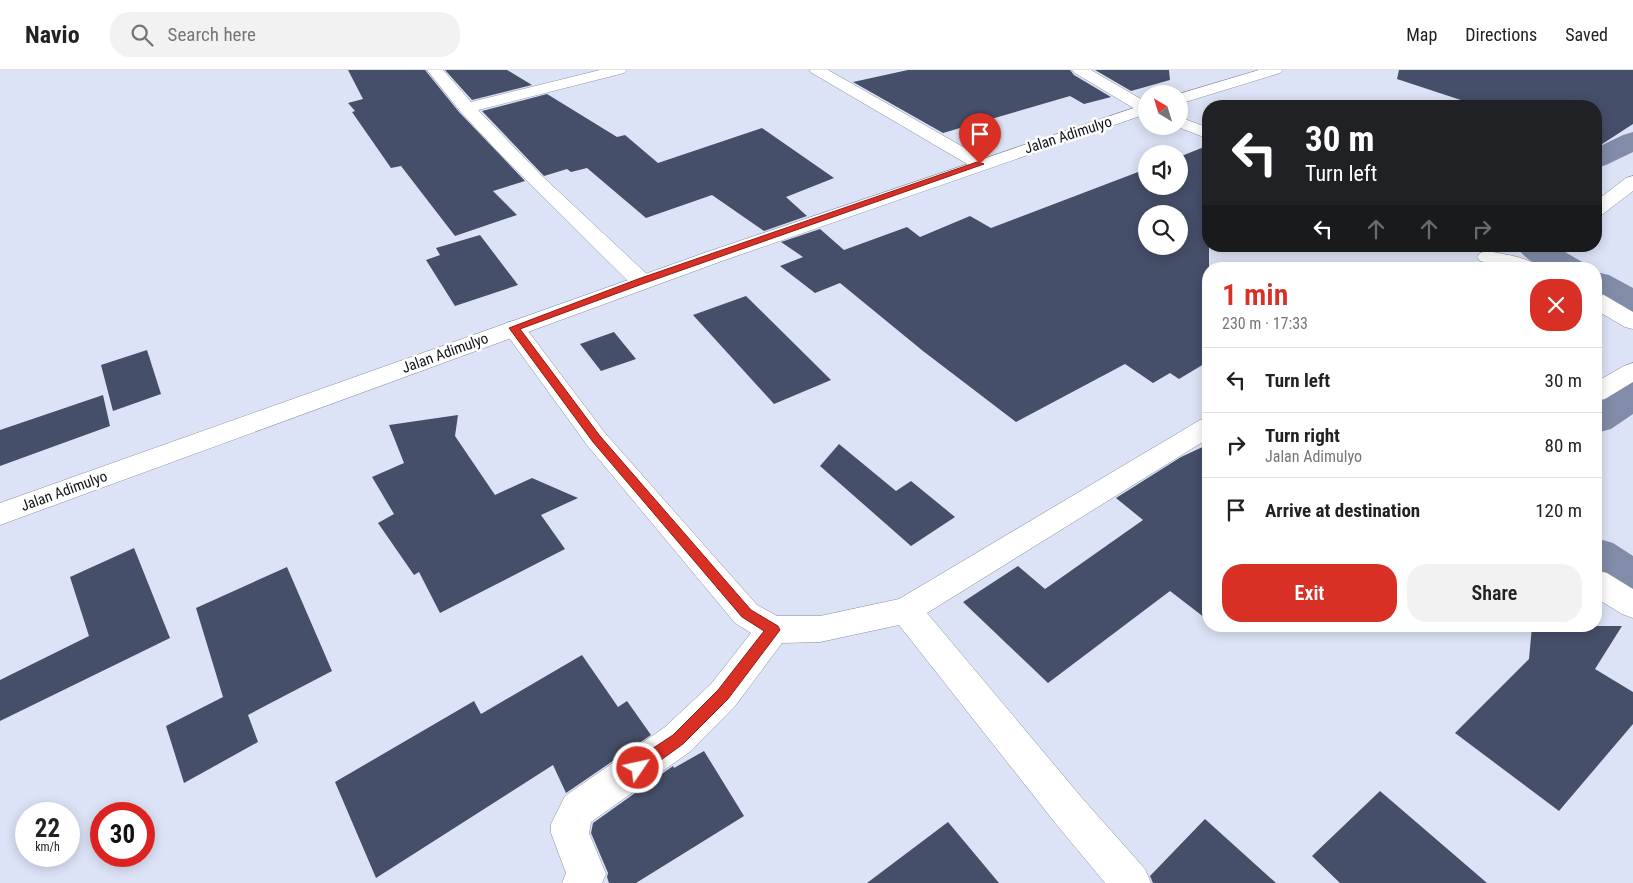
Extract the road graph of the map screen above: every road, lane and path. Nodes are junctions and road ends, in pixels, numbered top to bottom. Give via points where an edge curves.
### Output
1 (435, 70) edge
2 (619, 70) edge
3 (817, 70) edge
4 (1080, 70) edge
5 (1275, 70) edge
6 (1188, 96) edge
7 (1138, 104) edge
8 (466, 108) junction
9 (1138, 112) edge
10 (1188, 126) edge
11 (1202, 131) edge
12 (980, 164) junction
13 (1633, 182) edge
14 (1602, 205) edge
15 (1488, 252) edge
16 (1476, 262) edge
17 (1515, 262) edge
18 (641, 281) junction
19 (1602, 304) edge
20 (1633, 322) edge
21 (514, 328) junction
22 (1633, 371) edge
23 (1602, 389) edge
24 (1202, 430) edge
25 (0, 514) edge
26 (1602, 586) edge
27 (1633, 606) edge
28 (906, 610) junction
29 (773, 630) junction
30 (582, 883) edge
31 (1131, 883) edge

1 - 8 street
2 - 8 street
3 - 12 street
4 - 7 street
5 - 6 street
8 - 18 street
9 - 12 street, Jalan Adimulyo
10 - 11 street
12 - 18 street, Jalan Adimulyo
13 - 14 street
15 - 16 street
15 - 17 street
18 - 21 street, Jalan Adimulyo
19 - 20 street
21 - 25 street, Jalan Adimulyo
21 - 29 street via 622,470 746,614
22 - 23 street
24 - 28 street
26 - 27 street
28 - 29 street via 820,629
28 - 31 street
29 - 30 street via 723,695 678,740 578,809 570,824 570,833 586,874

